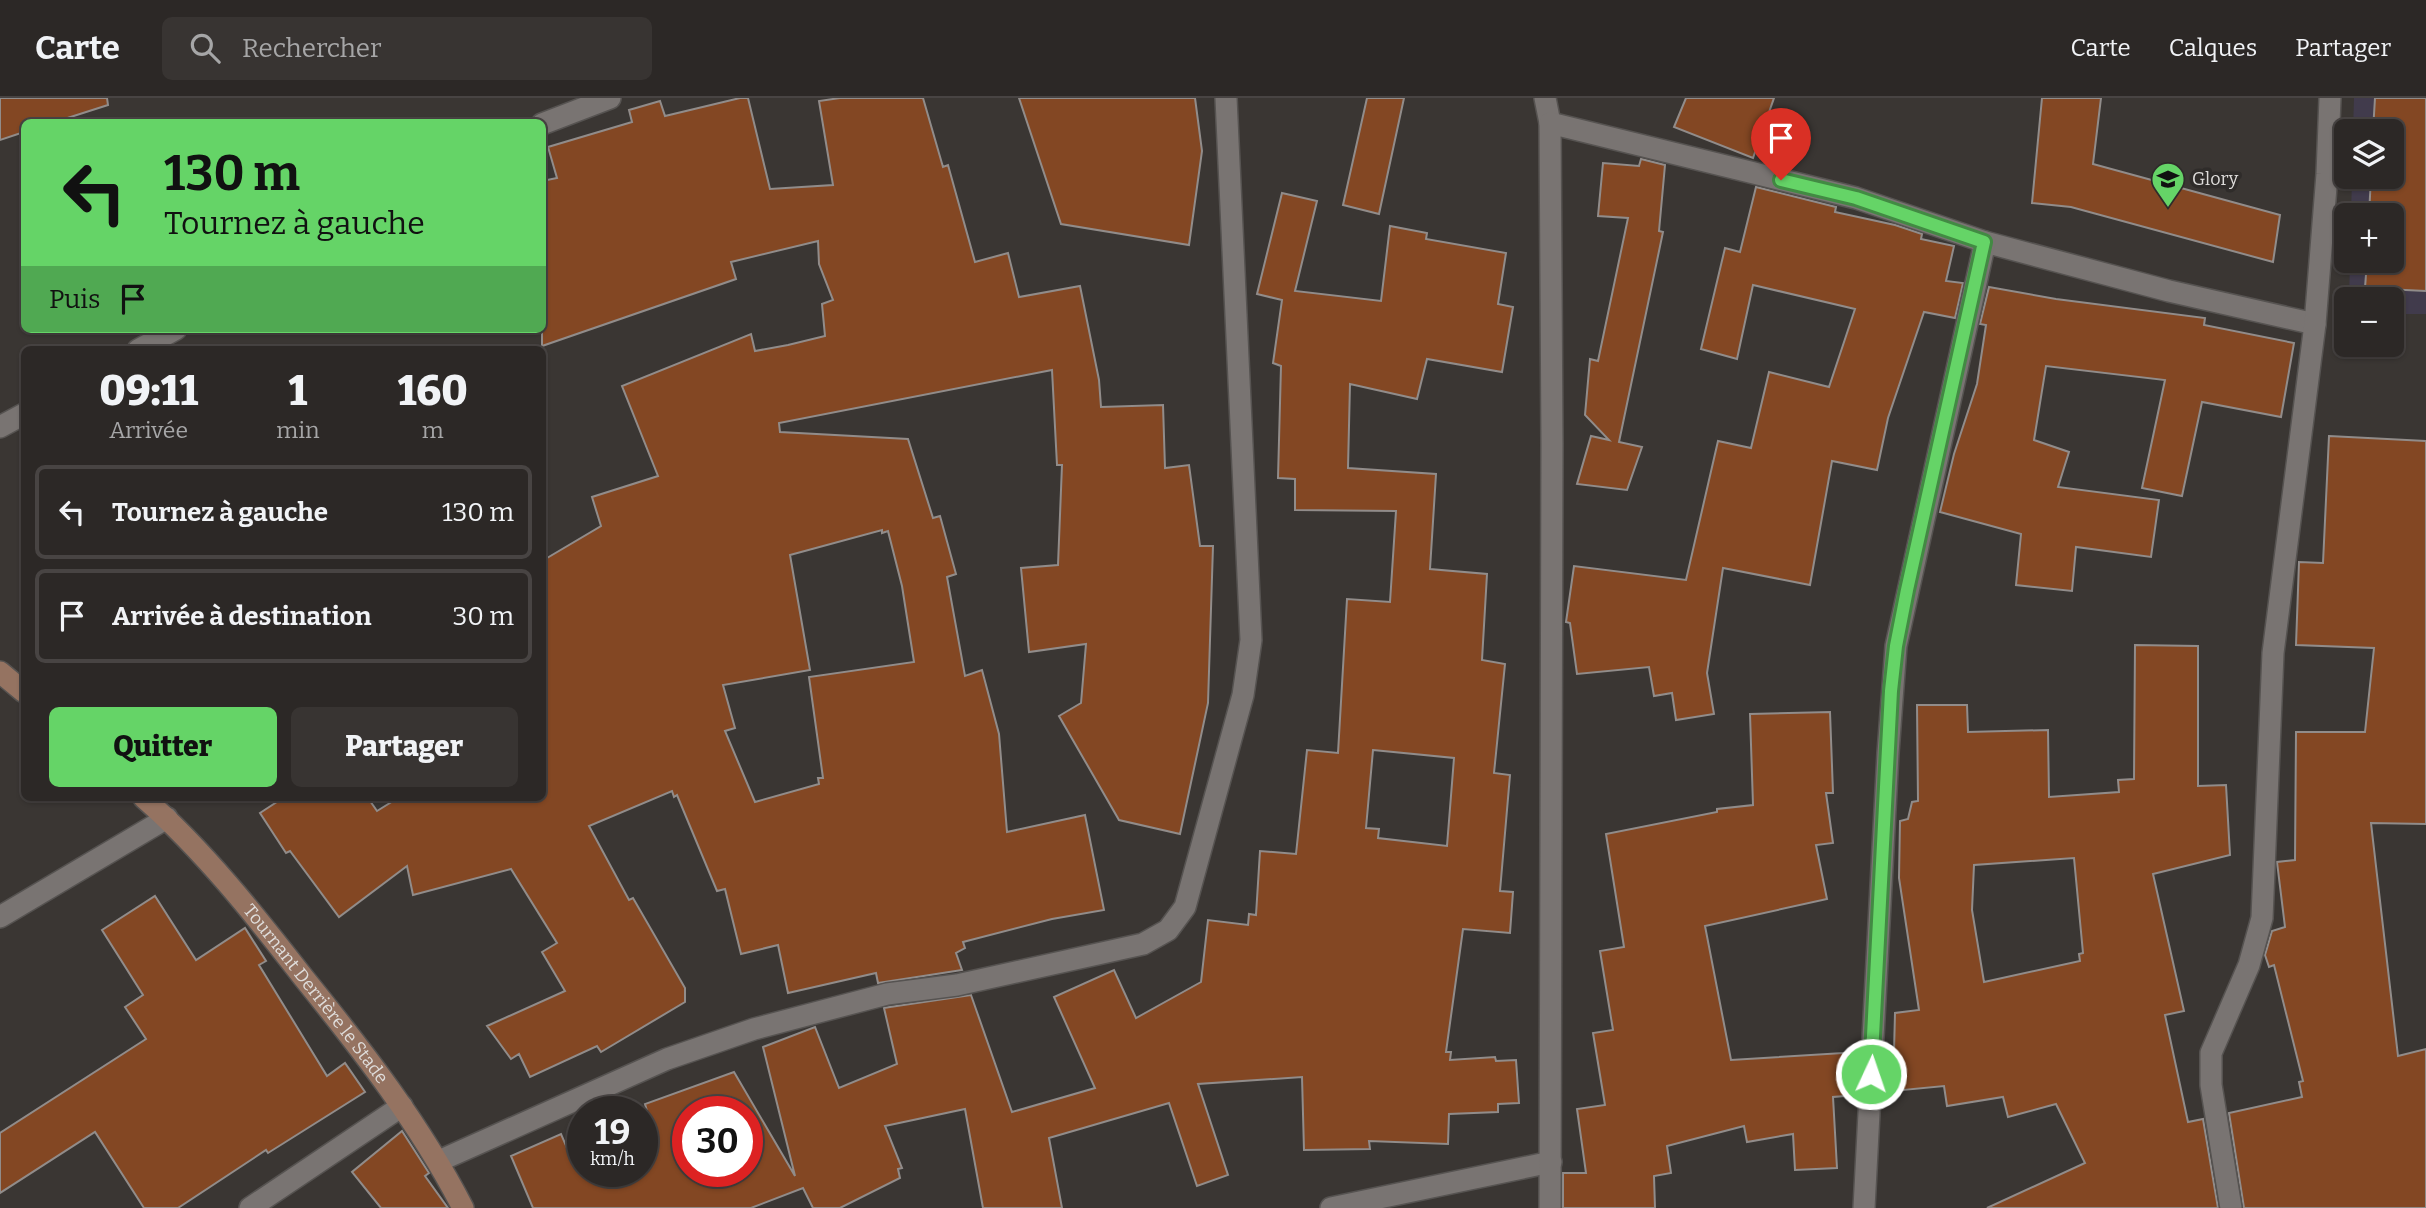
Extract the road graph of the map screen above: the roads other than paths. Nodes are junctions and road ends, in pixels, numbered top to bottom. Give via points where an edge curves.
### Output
1 (610, 98) edge
2 (1226, 98) edge
3 (1545, 98) edge
4 (2330, 98) edge
5 (546, 122) edge
6 (1550, 123) junction
7 (1984, 242) junction
8 (2315, 324) junction
9 (169, 333) edge
10 (145, 346) edge
11 (21, 416) edge
12 (0, 427) edge
13 (0, 671) edge
14 (21, 689) edge
15 (147, 801) edge
16 (167, 818) junction
17 (0, 917) edge
18 (402, 1106) junction
19 (439, 1161) junction
20 (1551, 1162) junction
21 (250, 1208) edge
22 (463, 1208) edge
23 (1331, 1208) edge
24 (1550, 1208) edge
25 (1864, 1208) edge
26 (2231, 1208) edge

1 - 5 street
2 - 19 street via 1251,640 1243,695 1185,906 1168,930 1143,944 957,985 887,994 754,1029 667,1059
3 - 6 street
4 - 8 street
6 - 7 street via 1856,198
6 - 20 street
7 - 8 street
7 - 25 street via 1896,646
8 - 26 street via 2272,666 2262,918 2249,965 2211,1053 2211,1085
9 - 10 street
11 - 12 street
13 - 14 street
15 - 16 street, Tournant Derrière le Stade
16 - 17 street
16 - 18 street, Tournant Derrière le Stade via 254,914
18 - 19 street, Tournant Derrière le Stade
18 - 21 street
19 - 22 street, Tournant Derrière le Stade
20 - 23 street
20 - 24 street

